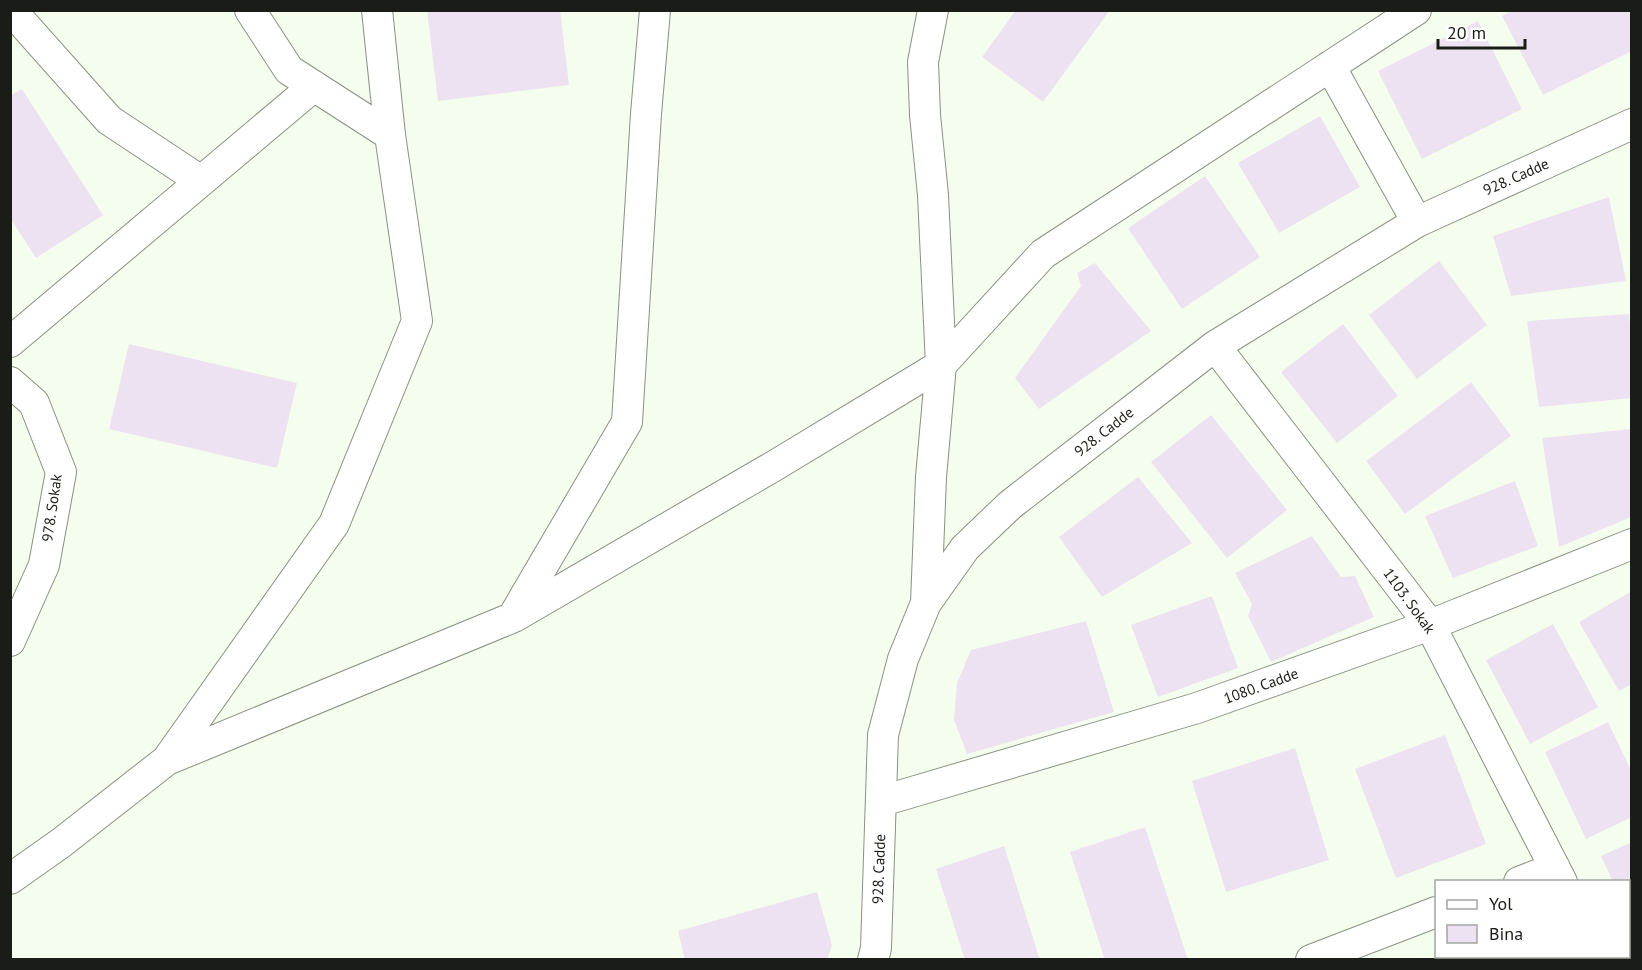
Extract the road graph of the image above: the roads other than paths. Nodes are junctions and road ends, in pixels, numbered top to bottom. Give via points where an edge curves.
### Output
1 (11, 10) edge
2 (250, 10) edge
3 (377, 10) edge
4 (655, 10) edge
5 (933, 10) edge
6 (1416, 10) edge
7 (1330, 66) junction
8 (314, 86) junction
9 (1632, 124) edge
10 (390, 135) junction
11 (201, 181) junction
12 (1417, 222) junction
13 (10, 342) edge
14 (1215, 346) junction
15 (941, 365) junction
16 (10, 382) edge
17 (1632, 544) edge
18 (927, 603) junction
19 (514, 616) junction
20 (1430, 626) junction
21 (10, 641) edge
22 (167, 760) junction
23 (882, 801) junction
24 (1558, 875) edge
25 (10, 879) edge
26 (1530, 880) edge
27 (1435, 913) edge
28 (873, 960) edge
29 (1311, 960) edge

1 - 11 street via 109,120
2 - 8 street via 289,70
3 - 10 street
4 - 19 street via 627,422
5 - 15 street via 923,62
6 - 7 street
7 - 12 street
7 - 15 street via 1043,254
8 - 10 street
8 - 11 street
9 - 12 street, 928. Cadde
10 - 22 street via 417,321 334,524
11 - 13 street
12 - 14 street, 928. Cadde
14 - 18 street, 928. Cadde via 1010,505 965,548
14 - 20 street, 1103. Sokak
15 - 18 street via 931,477
15 - 19 street
16 - 21 street, 978. Sokak via 34,403 61,472 44,565
17 - 20 street, 1080. Cadde
18 - 23 street, 928. Cadde via 903,659 883,735
19 - 22 street
20 - 23 street, 1080. Cadde via 1197,708
20 - 24 street, 1103. Sokak
22 - 25 street
23 - 28 street, 928. Cadde
24 - 26 street
27 - 29 street

